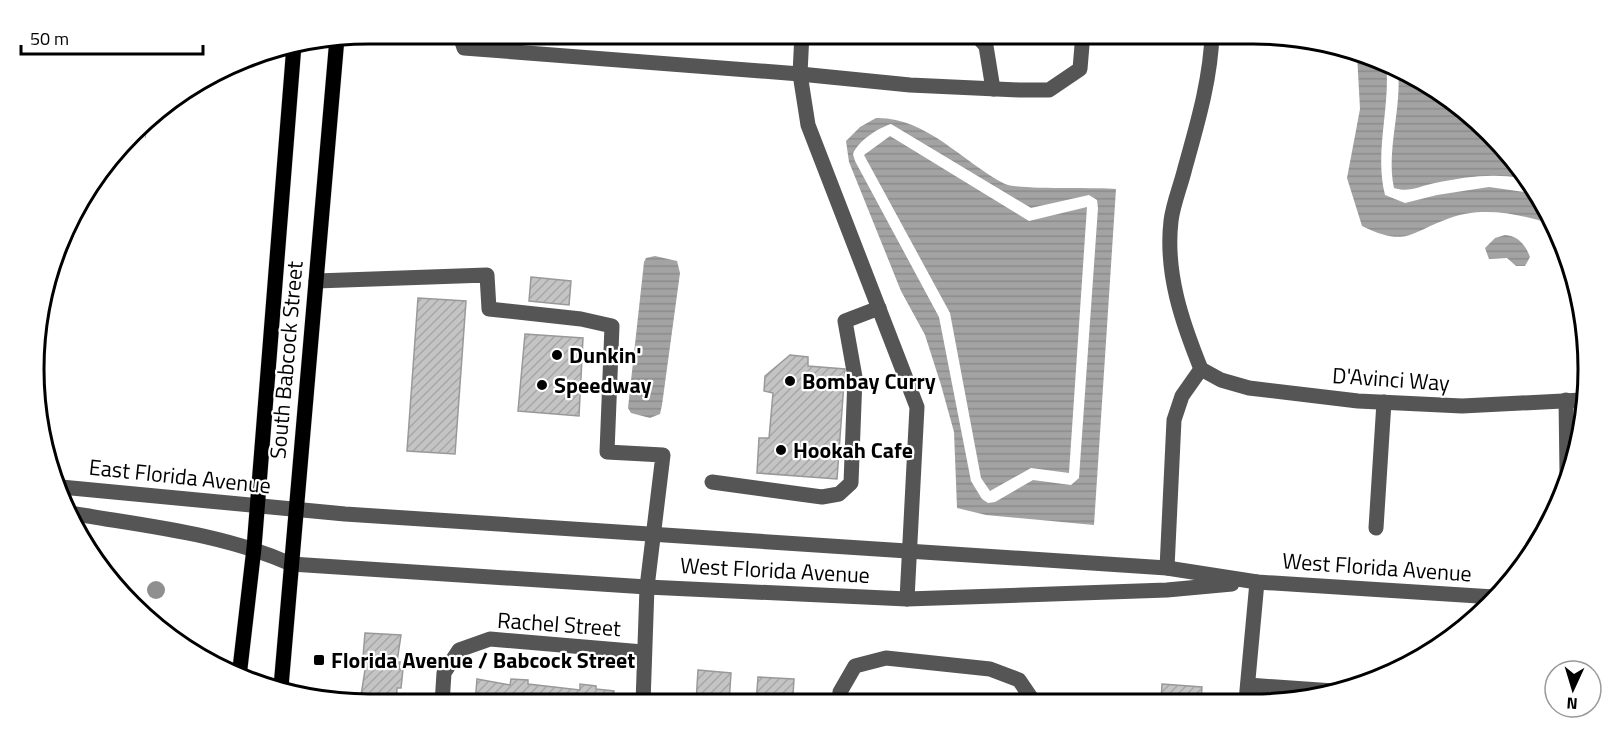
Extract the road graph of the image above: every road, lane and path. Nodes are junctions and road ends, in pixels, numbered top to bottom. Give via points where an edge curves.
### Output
1 (463, 44) edge
2 (801, 44) edge
3 (984, 44) edge
4 (1082, 44) edge
5 (1212, 44) edge
6 (336, 45) edge
7 (293, 53) edge
8 (800, 74) junction
9 (993, 89) junction
10 (142, 136) edge
11 (146, 136) dead end
12 (315, 281) junction
13 (879, 308) junction
14 (1201, 369) junction
15 (1566, 400) junction
16 (1576, 400) edge
17 (1384, 402) junction
18 (1567, 450) edge
19 (712, 482) dead end
20 (66, 488) edge
21 (256, 507) junction
22 (295, 510) junction
23 (78, 514) edge
24 (1376, 528) dead end
25 (653, 533) junction
26 (254, 548) junction
27 (910, 552) junction
28 (291, 564) junction
29 (1167, 568) junction
30 (1257, 582) junction
31 (647, 587) junction
32 (1484, 596) edge
33 (907, 599) junction
34 (643, 652) junction
35 (239, 667) edge
36 (281, 681) edge
37 (1248, 685) junction
38 (1305, 689) edge
39 (443, 694) edge
40 (643, 694) edge
41 (840, 694) edge
42 (1029, 694) edge
43 (1247, 694) edge

1 - 8 street via 464,48
2 - 8 street
3 - 9 street
4 - 9 street via 1080,69 1049,90
5 - 14 street via 1194,138 1171,219 1170,242 1178,308
6 - 12 main road, South Babcock Street
7 - 21 main road, South Babcock Street
8 - 9 street
8 - 13 street via 808,125
10 - 11 path
12 - 22 main road, South Babcock Street
12 - 25 street, Rachel Street via 488,275 489,309 612,326 607,452 663,455
13 - 19 street via 844,321 855,376 851,483 838,495 822,497
13 - 27 street via 917,407
14 - 17 street, D'Avinci Way via 1249,388
14 - 29 street via 1182,396 1174,420
15 - 16 street, D'Avinci Way
15 - 17 street, D'Avinci Way via 1462,406
15 - 18 street
17 - 24 street
20 - 21 street, East Florida Avenue
21 - 22 street, East Florida Avenue
21 - 26 main road, South Babcock Street
22 - 25 street, West Florida Avenue
22 - 28 main road, South Babcock Street
23 - 26 street
25 - 27 street, West Florida Avenue
25 - 31 street, Rachel Street
26 - 28 street
26 - 35 main road, South Babcock Street
27 - 29 street, West Florida Avenue
27 - 33 street
28 - 31 street, West Florida Avenue
28 - 36 main road, South Babcock Street
29 - 30 street, West Florida Avenue
30 - 32 street, West Florida Avenue
30 - 33 street, West Florida Avenue via 1167,590
30 - 37 street
31 - 33 street, West Florida Avenue
31 - 34 street, Rachel Street
34 - 39 street, Rachel Street via 490,639 459,650 444,673
34 - 40 street, Rachel Street
37 - 38 street
37 - 43 street
41 - 42 street via 855,666 886,658 990,669 1019,680

